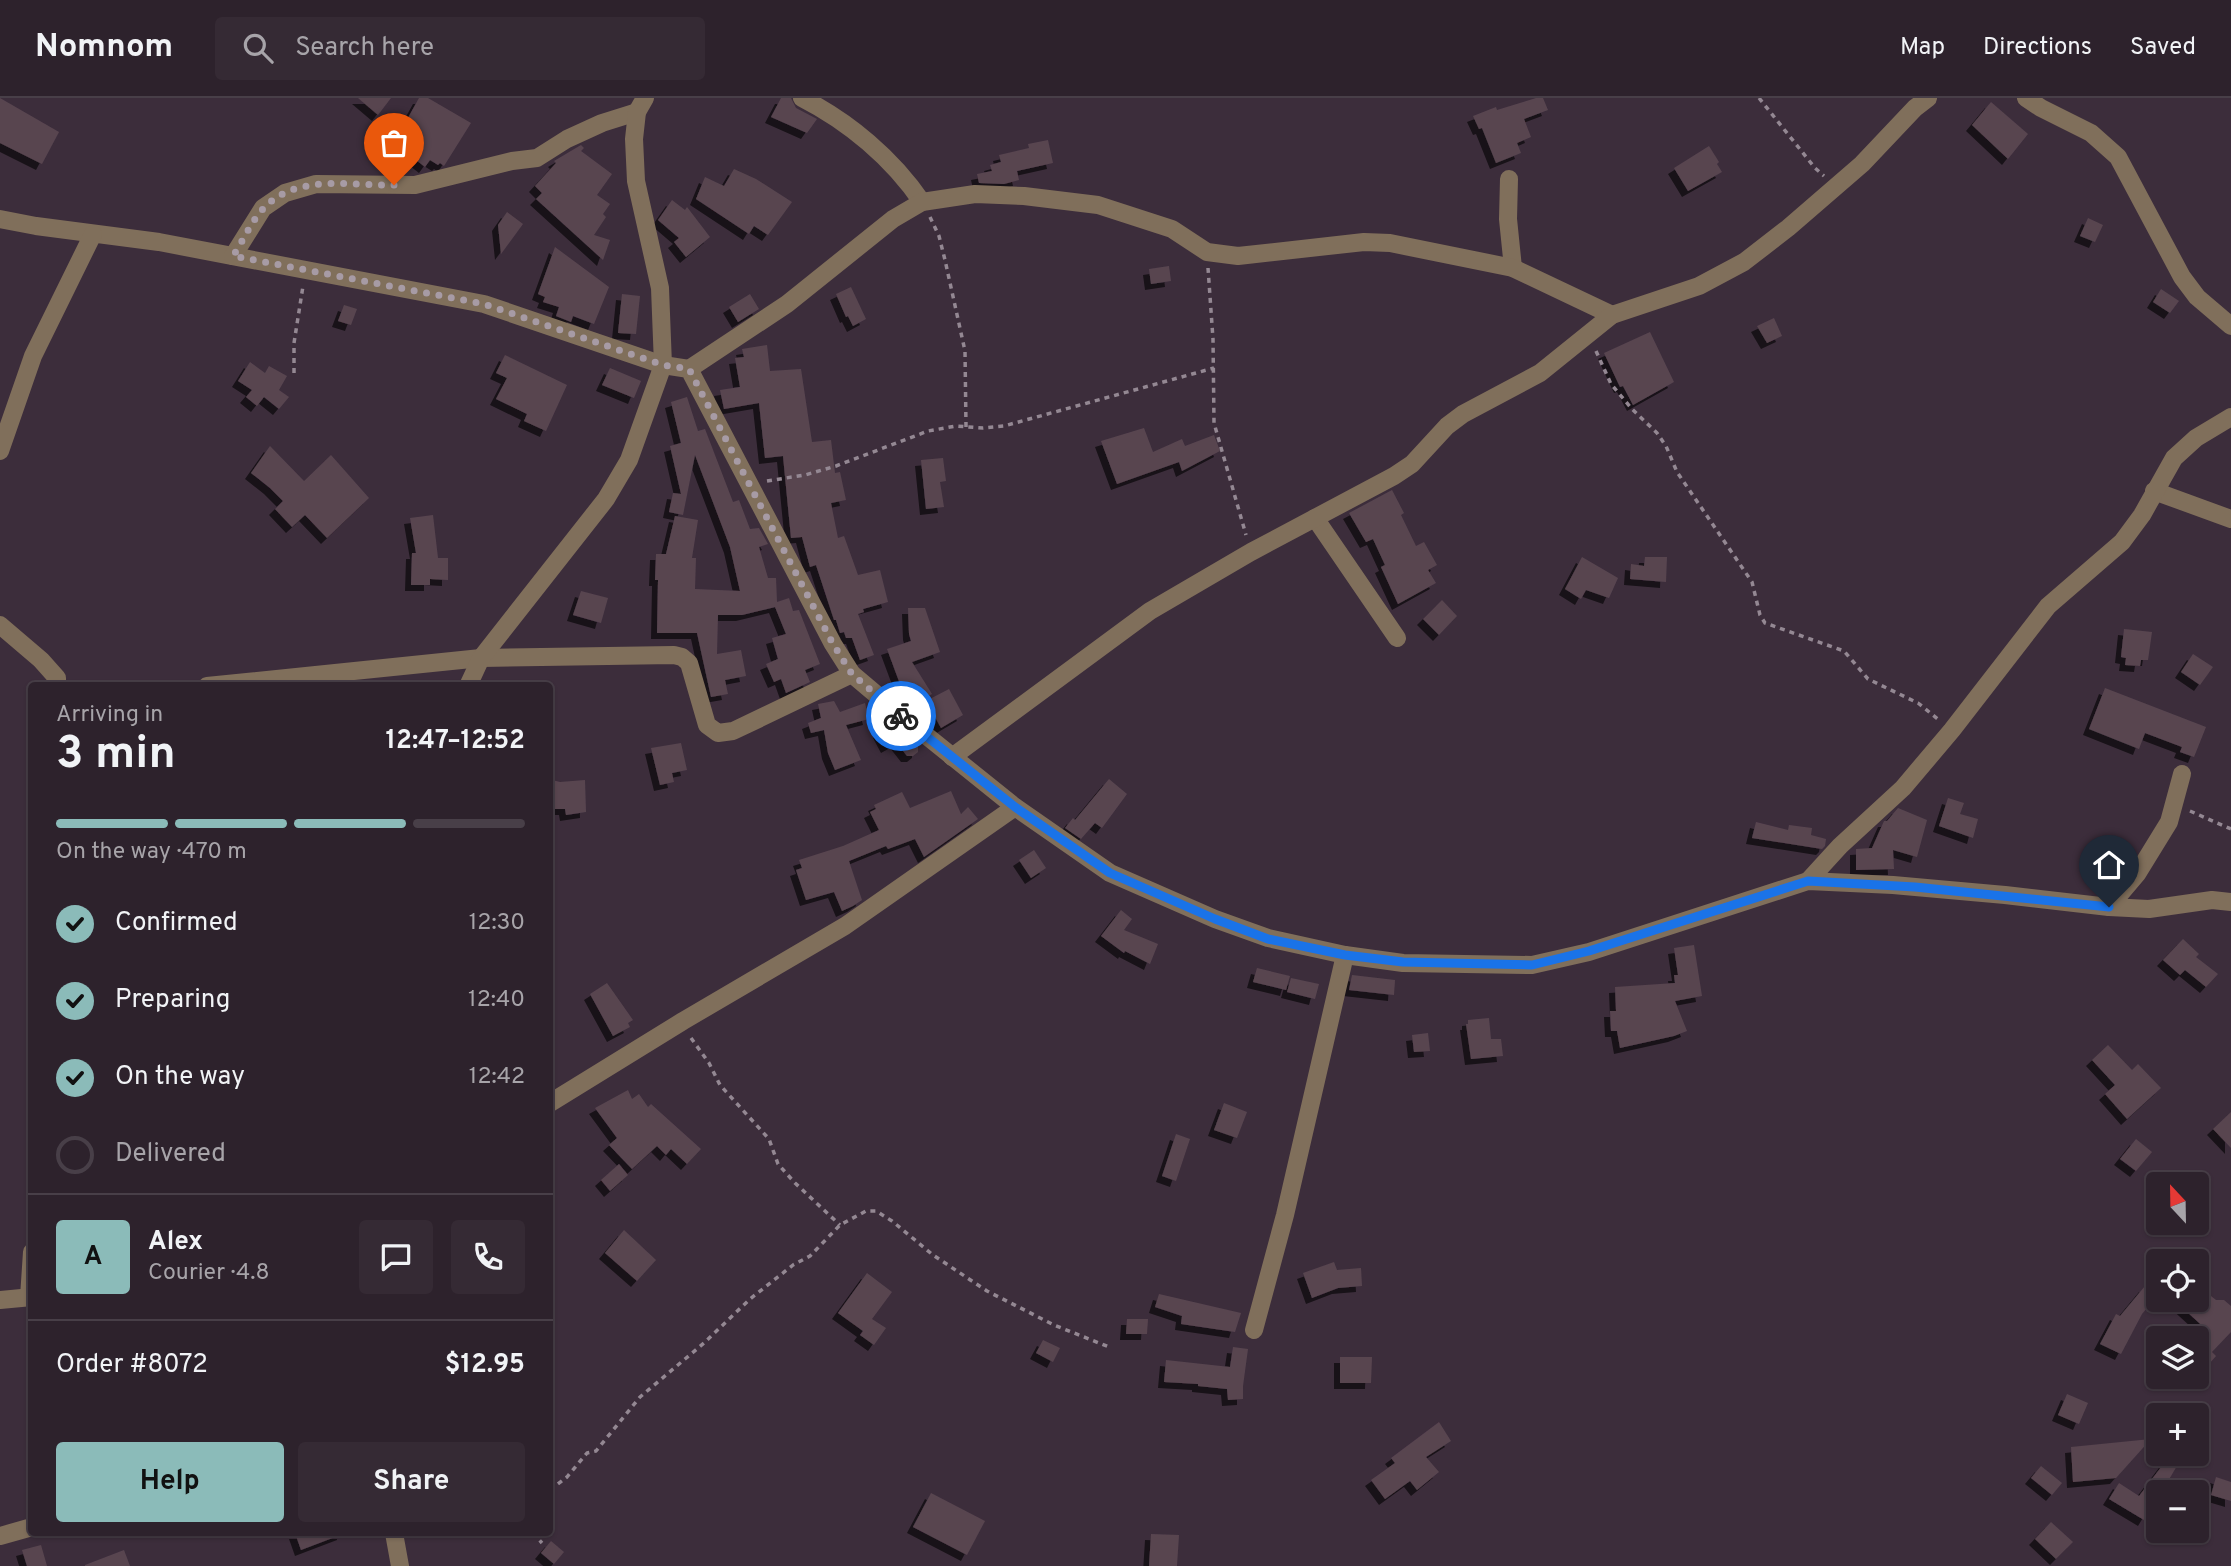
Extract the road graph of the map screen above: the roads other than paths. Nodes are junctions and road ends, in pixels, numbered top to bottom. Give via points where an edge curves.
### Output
1 (802, 98) edge
2 (1928, 98) edge
3 (2026, 98) edge
4 (641, 105) edge
5 (1509, 179) dead end
6 (922, 202) junction
7 (0, 219) edge
8 (93, 234) junction
9 (233, 256) junction
10 (1513, 268) junction
11 (1612, 315) junction
12 (2231, 326) edge
13 (663, 365) junction
14 (689, 369) junction
15 (2231, 417) edge
16 (0, 450) edge
17 (2154, 491) junction
18 (1315, 519) junction
19 (2231, 519) edge
20 (0, 625) edge
21 (1397, 638) dead end
22 (481, 658) junction
23 (852, 674) junction
24 (59, 682) edge
25 (245, 682) edge
26 (470, 682) edge
27 (951, 757) junction
28 (2182, 774) dead end
29 (1015, 807) junction
30 (1808, 881) junction
31 (2231, 902) edge
32 (2109, 907) junction
33 (1345, 955) junction
34 (553, 1101) edge
35 (28, 1297) edge
36 (0, 1300) edge
37 (1254, 1330) dead end
38 (28, 1528) edge
39 (0, 1536) edge
40 (395, 1536) edge
41 (400, 1566) edge

1 - 6 street via 873,146
2 - 11 street via 1862,164 1744,262 1699,286
3 - 12 street via 2091,133 2118,157 2182,277 2197,297
4 - 9 street via 566,139 537,158 415,185 316,184 285,192 263,208
4 - 13 street via 634,139 636,181 660,288
5 - 10 street
6 - 10 street via 975,194 1098,205 1172,229 1208,252 1238,256 1390,243
6 - 14 street via 893,219 787,304
7 - 8 street
8 - 9 street
8 - 16 street via 33,356
9 - 13 street via 484,304
10 - 11 street
11 - 18 street via 1540,373 1463,414 1412,464
13 - 14 street
13 - 22 street via 629,460 606,499
14 - 23 street
15 - 17 street via 2174,458
17 - 19 street
17 - 30 street via 2122,541 2048,606 1903,788
18 - 21 street
18 - 27 street via 1150,611
20 - 24 street
22 - 23 street via 674,654 689,663 707,725 718,733 733,731
22 - 25 street
22 - 26 street
23 - 27 street
27 - 29 street
28 - 32 street via 2169,822
29 - 33 street via 1110,873 1268,939
29 - 34 street via 845,926
30 - 32 street
30 - 33 street via 1600,948 1532,965 1403,962
31 - 32 street via 2212,900 2149,909
33 - 37 street
35 - 36 street
38 - 39 street
40 - 41 street

